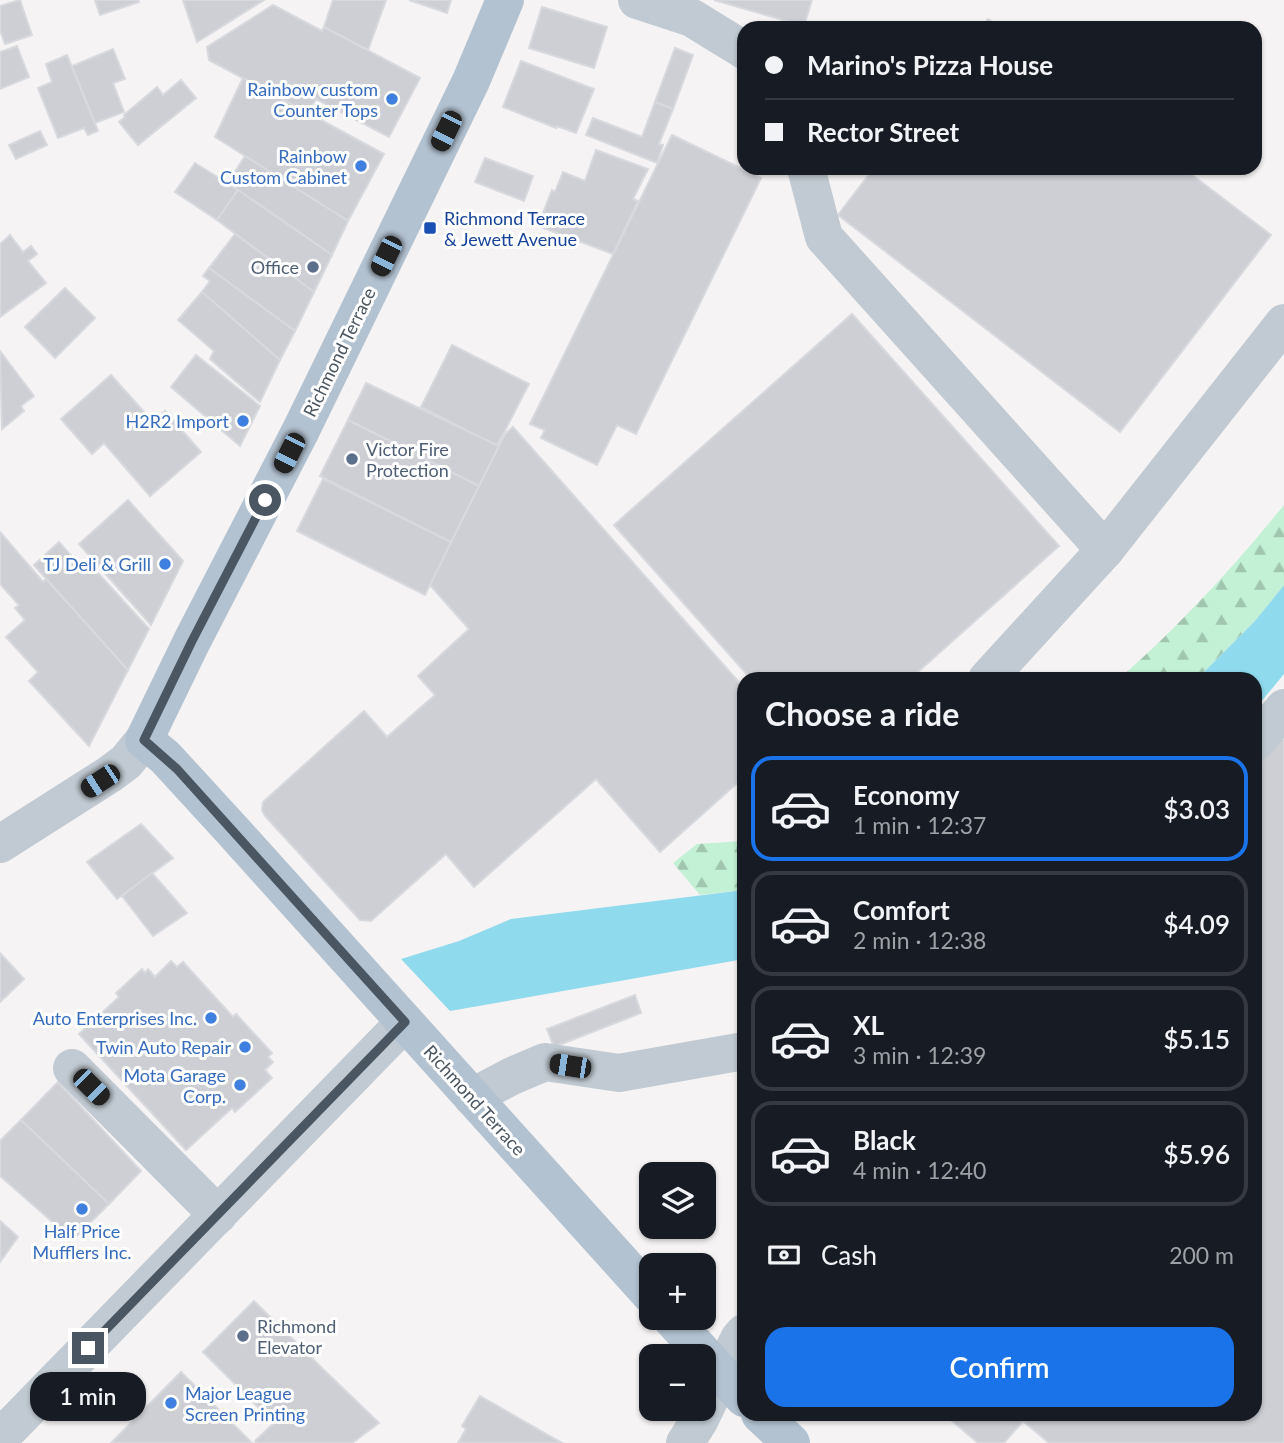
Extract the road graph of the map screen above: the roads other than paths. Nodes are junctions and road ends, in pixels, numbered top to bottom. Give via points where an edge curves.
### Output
1 (505, 0) edge
2 (637, 0) edge
3 (737, 46) edge
4 (808, 175) edge
5 (1284, 323) edge
6 (1105, 550) junction
7 (992, 672) edge
8 (1284, 708) edge
9 (1262, 735) edge
10 (144, 740) junction
11 (4, 836) edge
12 (405, 1022) junction
13 (737, 1052) edge
14 (72, 1068) dead end
15 (472, 1097) junction
16 (218, 1215) junction
17 (639, 1282) edge
18 (682, 1330) edge
19 (737, 1355) edge
20 (733, 1386) edge
21 (767, 1421) edge
22 (0, 1438) edge
23 (685, 1443) edge
24 (791, 1443) edge

1 - 10 main road, Richmond Terrace via 471,81
2 - 3 street via 692,18
4 - 6 street via 824,237
5 - 6 street
6 - 7 street
8 - 9 street
10 - 11 street via 110,774
10 - 12 main road, Richmond Terrace via 177,769
12 - 15 main road, Richmond Terrace
12 - 16 street
13 - 15 street via 619,1073 545,1062
14 - 16 street
15 - 17 main road, Richmond Terrace
16 - 22 street
18 - 20 main road
19 - 20 street
20 - 23 street
21 - 24 main road

